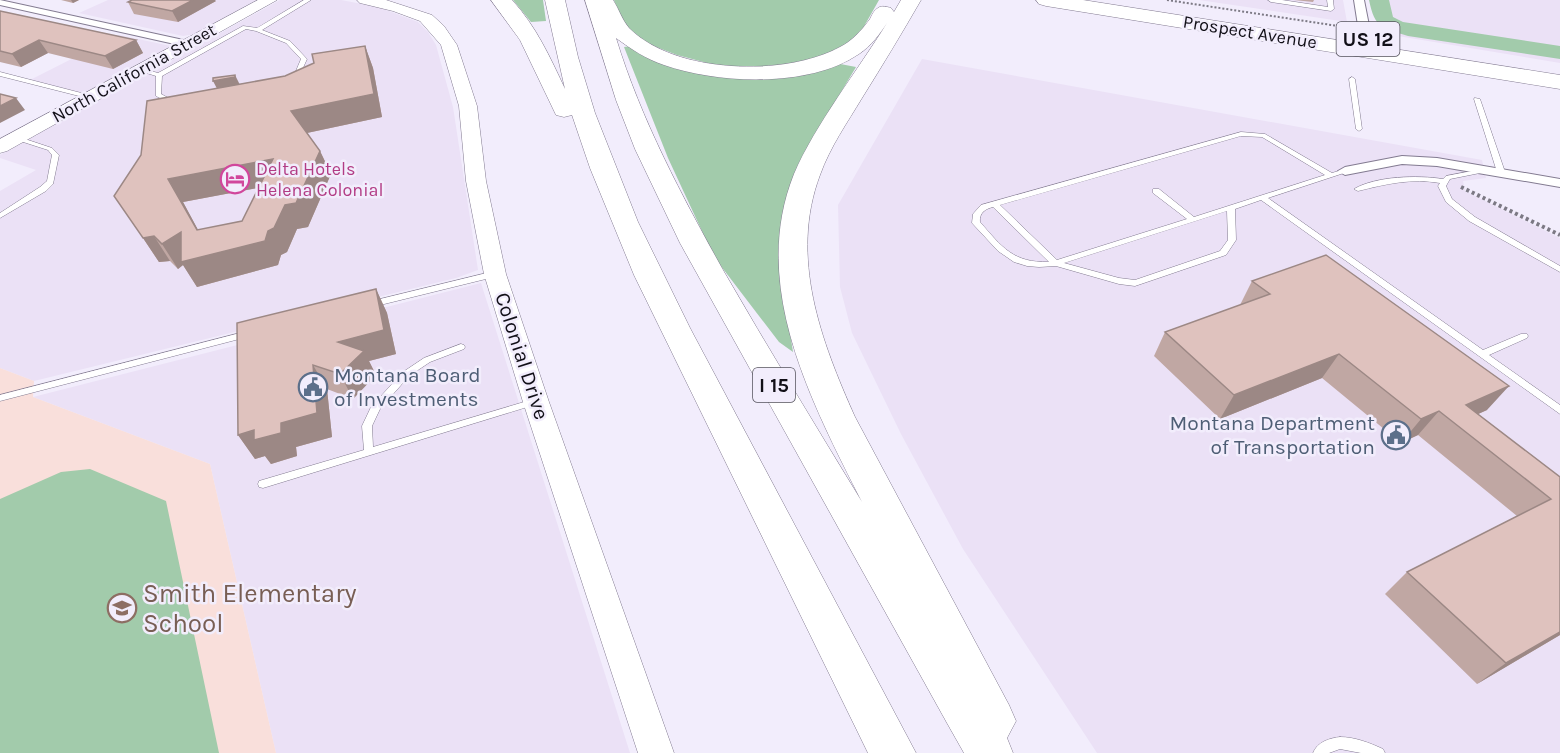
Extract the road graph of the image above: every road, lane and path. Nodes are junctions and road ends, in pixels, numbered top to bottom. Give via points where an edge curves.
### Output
1 (269, 0) edge
2 (308, 0) edge
3 (364, 0) edge
4 (501, 0) edge
5 (555, 0) edge
6 (595, 0) edge
7 (603, 0) edge
8 (891, 0) edge
9 (911, 0) edge
10 (1046, 0) edge
11 (1113, 0) edge
12 (1130, 0) edge
13 (1271, 0) edge
14 (1330, 0) edge
15 (1359, 0) edge
16 (0, 2) edge
17 (1171, 5) edge
18 (1338, 26) dead end
19 (258, 30) junction
20 (188, 44) junction
21 (1367, 45) junction
22 (1560, 69) edge
23 (140, 70) junction
24 (0, 74) edge
25 (159, 75) junction
26 (1353, 79) dead end
27 (292, 82) edge
28 (1560, 82) edge
29 (91, 97) junction
30 (1477, 99) dead end
31 (180, 106) edge
32 (1359, 129) dead end
33 (16, 138) junction
34 (592, 140) junction
35 (0, 147) edge
36 (1345, 171) joint
37 (1495, 171) junction
38 (1330, 176) junction
39 (1445, 182) junction
40 (1560, 183) edge
41 (1358, 189) dead end
42 (1156, 191) dead end
43 (1262, 197) junction
44 (995, 204) junction
45 (1231, 207) junction
46 (0, 216) edge
47 (1192, 219) junction
48 (1560, 235) edge
49 (1055, 263) junction
50 (1560, 269) edge
51 (495, 274) junction
52 (365, 306) edge
53 (261, 331) edge
54 (1524, 336) dead end
55 (461, 347) dead end
56 (1482, 354) junction
57 (0, 398) edge
58 (536, 402) junction
59 (1560, 410) edge
60 (369, 452) junction
61 (263, 484) dead end
62 (656, 753) edge
63 (893, 753) edge
64 (990, 753) edge
65 (1007, 753) edge
66 (1319, 753) edge
67 (1379, 753) edge

1 - 20 main road, North California Street
2 - 19 lane
3 - 51 main road, Colonial Drive via 426,18 449,45 468,106 476,181
4 - 34 highway via 537,49 565,113
5 - 34 highway
6 - 64 highway, I 15 via 626,98 680,216 803,436
7 - 8 highway via 620,30 645,48 693,65 753,73 801,68 841,56 869,35
9 - 65 highway via 825,138 807,175 794,224 794,281 804,328 829,397
10 - 21 highway, Prospect Avenue / US 12
11 - 17 highway, Prospect Avenue / US 12
12 - 17 highway
13 - 14 lane via 1330,9
15 - 21 street
16 - 20 street
17 - 18 path
17 - 21 highway, Prospect Avenue / US 12
19 - 25 lane via 245,27
19 - 27 lane via 288,42 304,59 298,77
20 - 23 main road, North California Street
21 - 22 highway, Prospect Avenue / US 12
21 - 28 highway, Prospect Avenue / US 12
23 - 25 lane
23 - 29 main road, North California Street
24 - 29 lane
25 - 31 lane via 158,95
26 - 32 lane
29 - 33 main road, North California Street
30 - 37 lane
33 - 35 main road, North California Street
33 - 46 lane via 50,149 56,155 50,182
34 - 63 highway via 668,315
36 - 37 street via 1402,160
36 - 38 lane
37 - 39 lane via 1448,177
37 - 40 street
38 - 43 lane
38 - 44 lane via 1263,135 1241,134
39 - 41 lane via 1405,178
39 - 48 path
39 - 50 lane via 1442,186 1449,200 1472,219
42 - 47 lane
43 - 45 lane
43 - 56 lane
44 - 49 lane
44 - 49 lane via 984,207 975,218 976,223 1009,258 1037,266
45 - 47 lane
45 - 49 lane via 1232,240 1223,254 1135,283
47 - 49 lane
51 - 52 lane
51 - 58 main road, Colonial Drive
53 - 57 lane
54 - 56 lane
55 - 60 lane via 406,374 376,406 367,426
56 - 59 lane
58 - 60 lane
58 - 62 main road, Colonial Drive
60 - 61 lane
66 - 67 lane via 1326,745 1342,741

